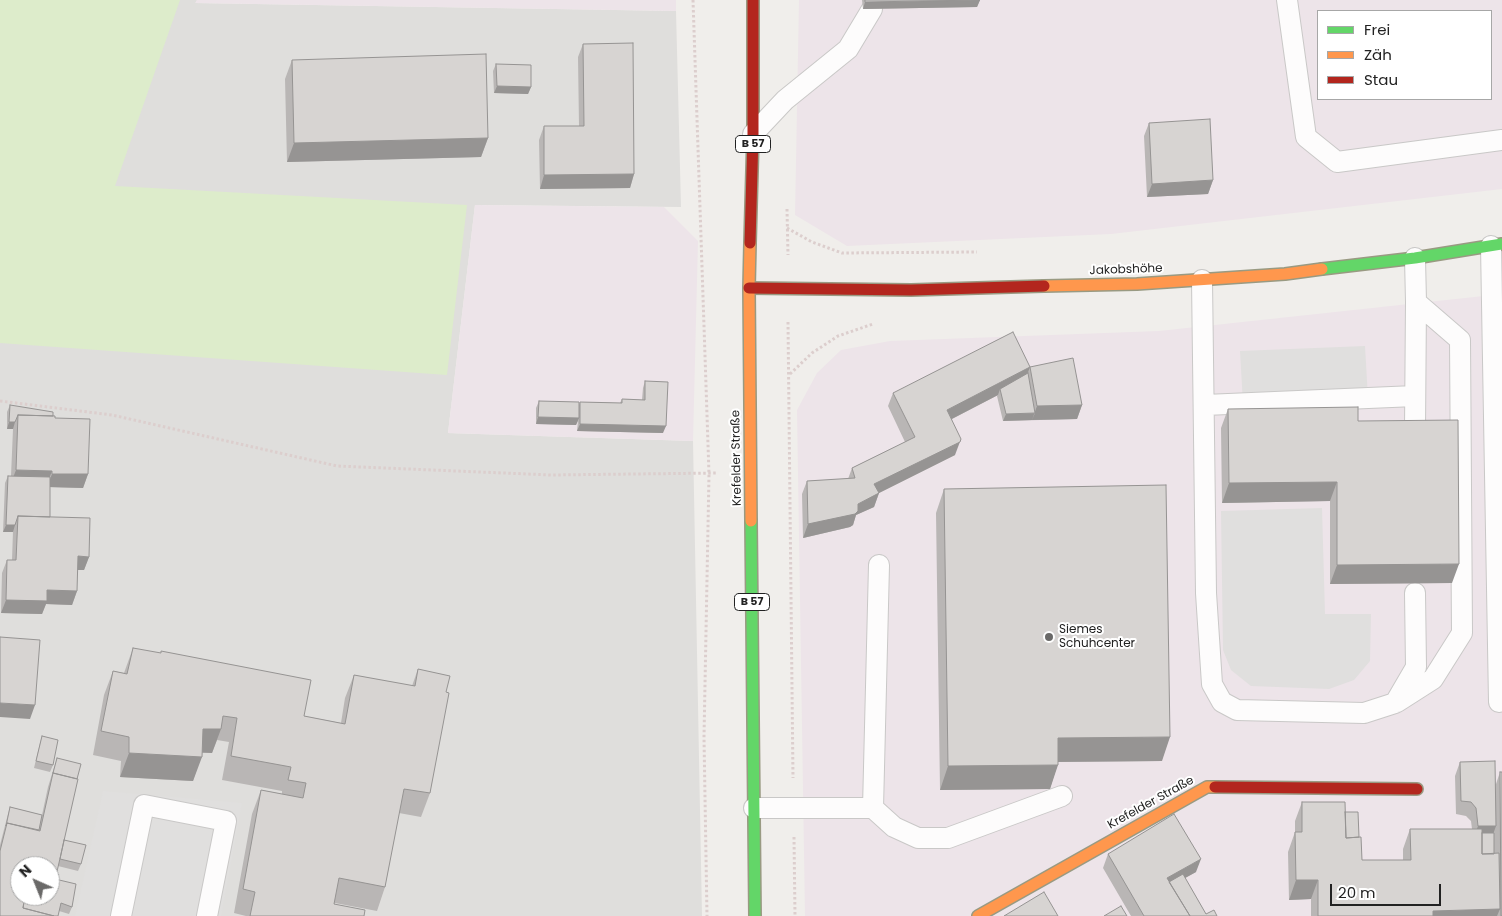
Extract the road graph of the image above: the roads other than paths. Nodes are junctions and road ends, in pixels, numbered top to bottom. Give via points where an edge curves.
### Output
1 (753, 0) edge
2 (1287, 0) edge
3 (872, 9) edge
4 (753, 134) junction
5 (1502, 140) edge
6 (1497, 245) edge
7 (1415, 258) junction
8 (1202, 280) junction
9 (749, 288) junction
10 (1416, 302) junction
11 (1415, 396) junction
12 (1205, 405) junction
13 (1415, 429) edge
14 (879, 565) dead end
15 (1415, 593) dead end
16 (1499, 702) dead end
17 (1395, 704) junction
18 (1417, 789) dead end
19 (1062, 796) dead end
20 (754, 808) junction
21 (873, 808) junction
22 (122, 916) edge
23 (207, 916) edge
24 (755, 916) edge
25 (978, 916) edge

1 - 4 street, Krefelder Straße / B 57
2 - 5 lane via 1306,137 1337,162
3 - 4 lane via 848,49 785,100
4 - 9 street, Krefelder Straße / B 57
6 - 7 street, Jakobshöhe
6 - 16 lane
7 - 8 street, Jakobshöhe via 1285,274
7 - 10 lane
8 - 9 street, Jakobshöhe via 911,290
8 - 12 lane
9 - 20 street, Krefelder Straße / B 57
10 - 11 lane
10 - 17 lane via 1460,340 1462,633 1433,679
11 - 12 lane
11 - 13 lane
12 - 17 lane via 1206,593 1210,664 1212,684 1222,702 1237,710 1364,713
14 - 21 lane
15 - 17 lane via 1416,667
18 - 25 street, Krefelder Straße via 1208,787
19 - 21 lane via 948,838 918,838 894,827
20 - 21 lane
20 - 24 street, Krefelder Straße / B 57
22 - 23 lane via 144,805 226,821

